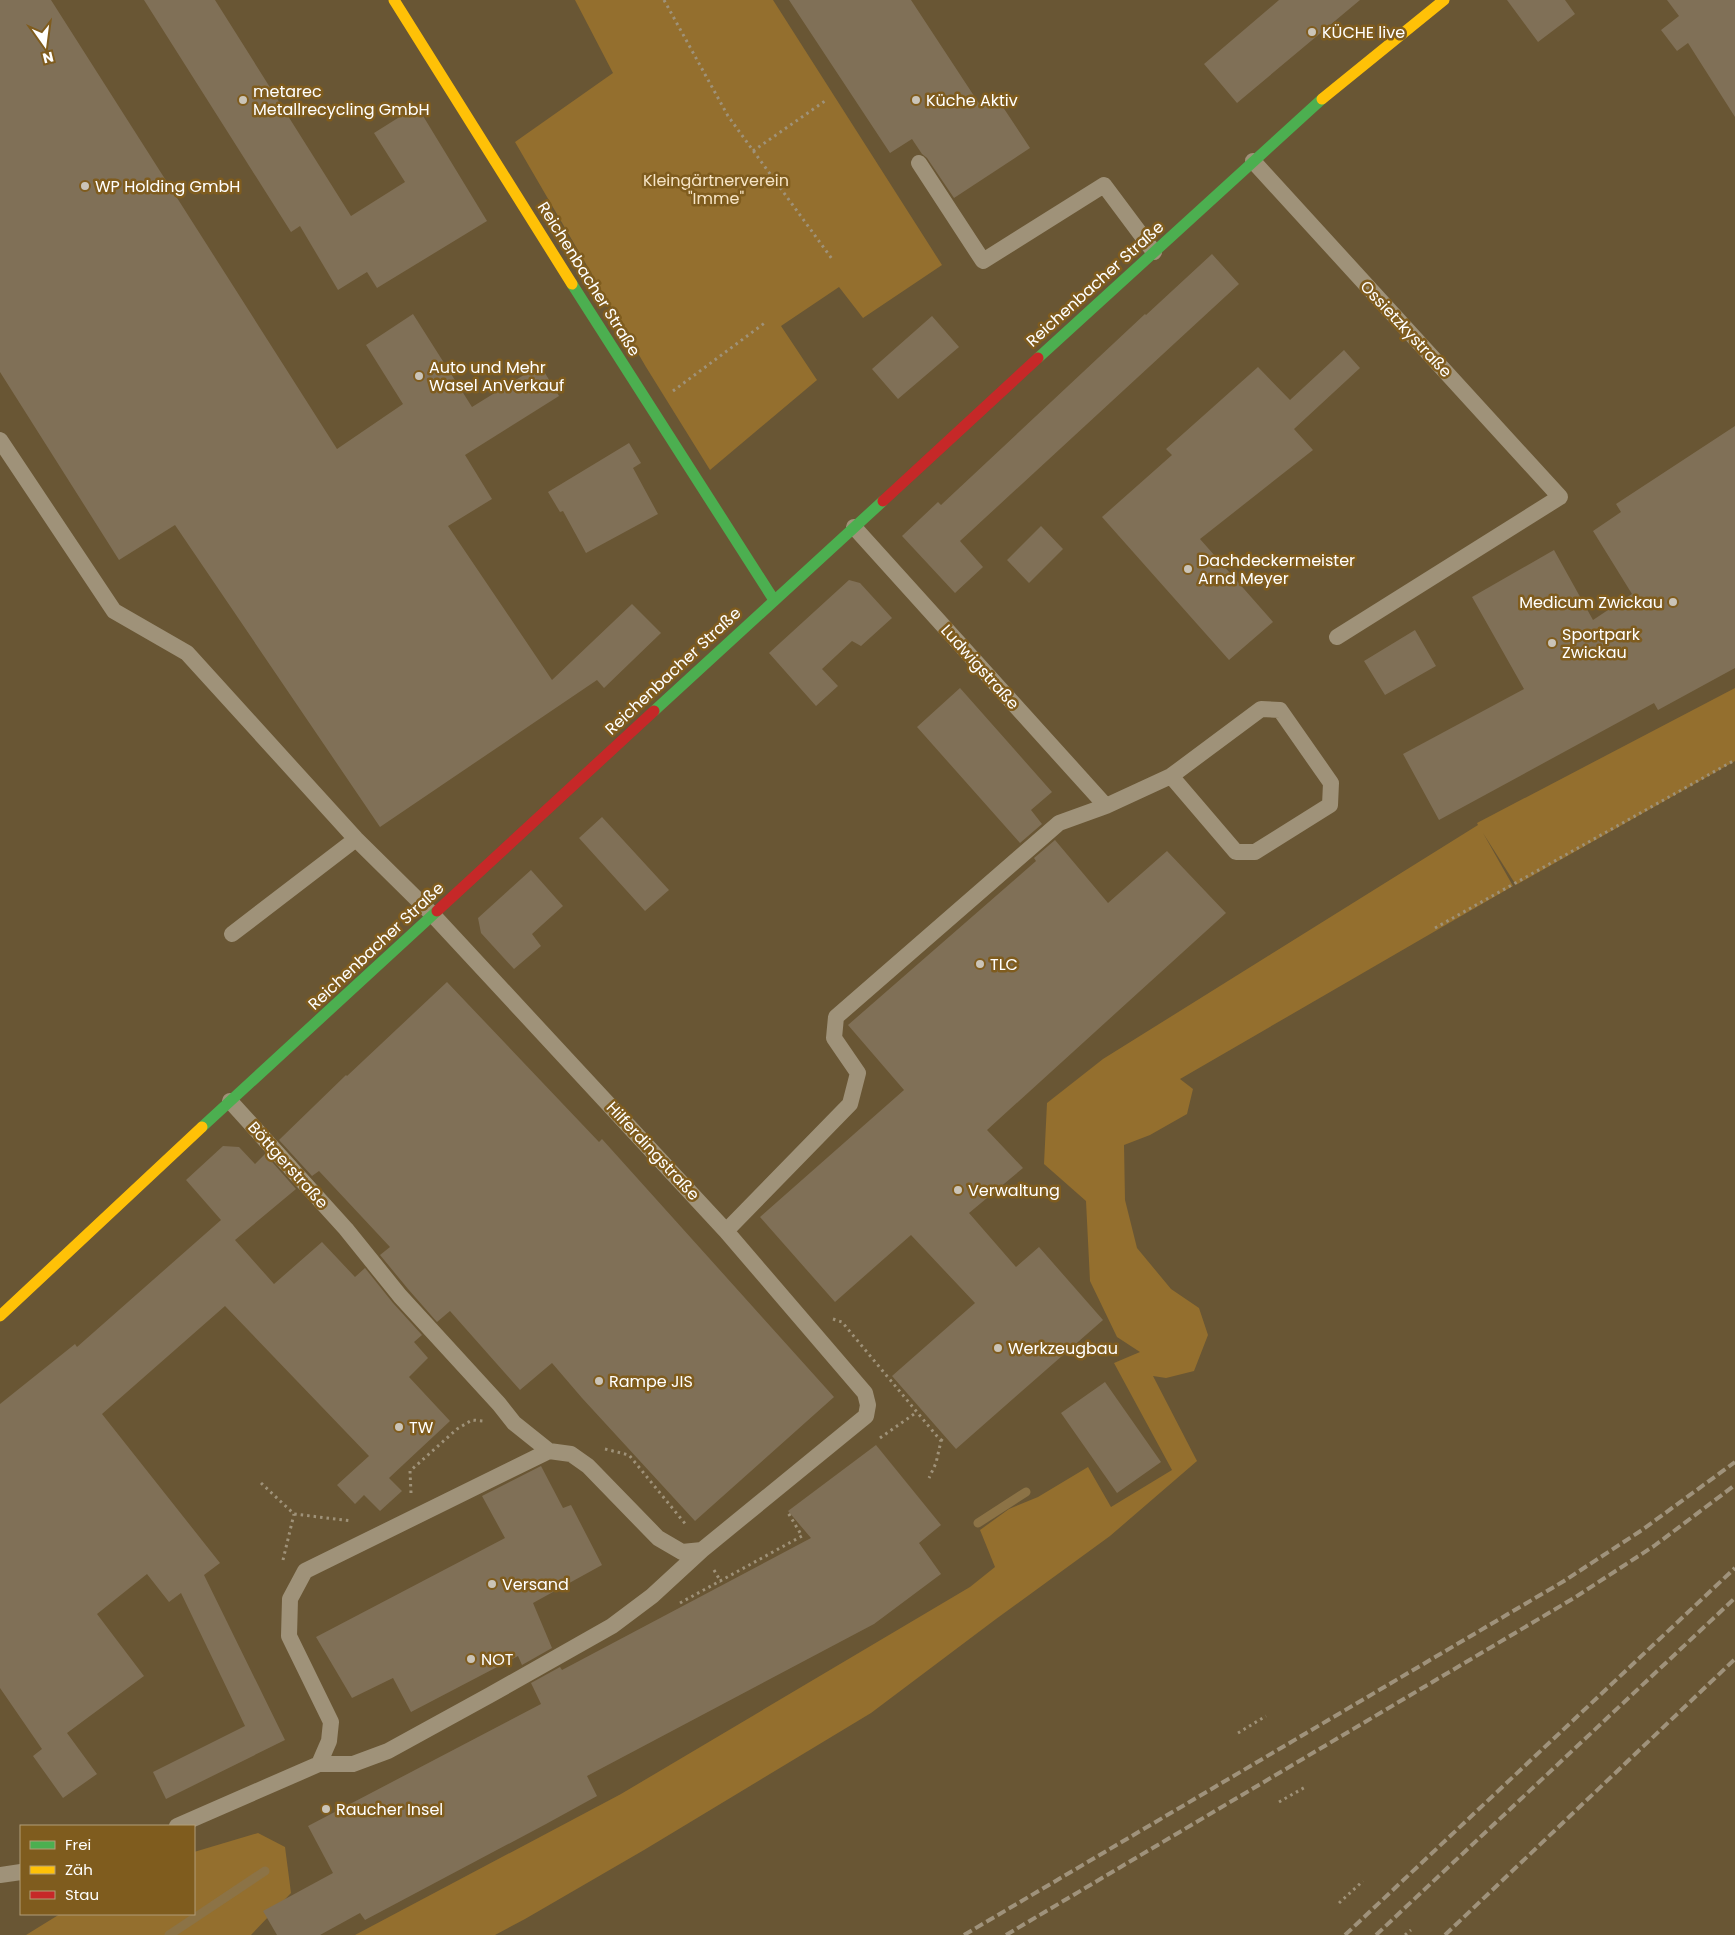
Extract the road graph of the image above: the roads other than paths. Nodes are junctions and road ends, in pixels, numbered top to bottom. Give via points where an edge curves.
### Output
1 (394, 0) edge
2 (1444, 0) edge
3 (1252, 161) junction
4 (919, 163) dead end
5 (1154, 252) junction
6 (0, 440) edge
7 (854, 527) junction
8 (774, 600) junction
9 (1336, 637) dead end
10 (1171, 776) junction
11 (1106, 806) junction
12 (356, 839) junction
13 (433, 915) junction
14 (232, 934) dead end
15 (230, 1102) junction
16 (726, 1231) junction
17 (0, 1316) edge
18 (548, 1451) junction
19 (702, 1550) junction
20 (319, 1764) junction
21 (179, 1825) edge
22 (20, 1872) edge
23 (0, 1875) edge

1 - 8 main road, Reichenbacher Straße
2 - 3 main road, Reichenbacher Straße via 1336,86
3 - 5 main road, Reichenbacher Straße
3 - 9 lane, Ossietzkystraße via 1560,497
4 - 5 lane via 983,261 1104,185
5 - 7 main road, Reichenbacher Straße
6 - 12 lane, Hilferdingstraße via 114,611 187,653
7 - 8 main road, Reichenbacher Straße
7 - 11 lane, Ludwigstraße
8 - 13 main road, Reichenbacher Straße
10 - 10 lane via 1236,852 1255,852 1330,806 1332,783 1280,710 1261,709
10 - 11 lane
11 - 16 lane via 1059,823 836,1017 834,1038 858,1073 850,1104
12 - 13 lane, Hilferdingstraße
12 - 14 lane
13 - 15 main road, Reichenbacher Straße
13 - 16 lane, Hilferdingstraße
15 - 17 main road, Reichenbacher Straße
15 - 18 lane, Böttgerstraße via 346,1229 400,1296 514,1423
16 - 19 lane, Hilferdingstraße via 865,1393 868,1404 866,1416
18 - 19 lane via 570,1454 588,1466 658,1538 682,1552
18 - 20 lane via 306,1571 290,1599 289,1636 331,1722 329,1741
19 - 20 lane via 652,1596 612,1626 490,1696 388,1751 353,1764
20 - 21 lane
22 - 23 lane

